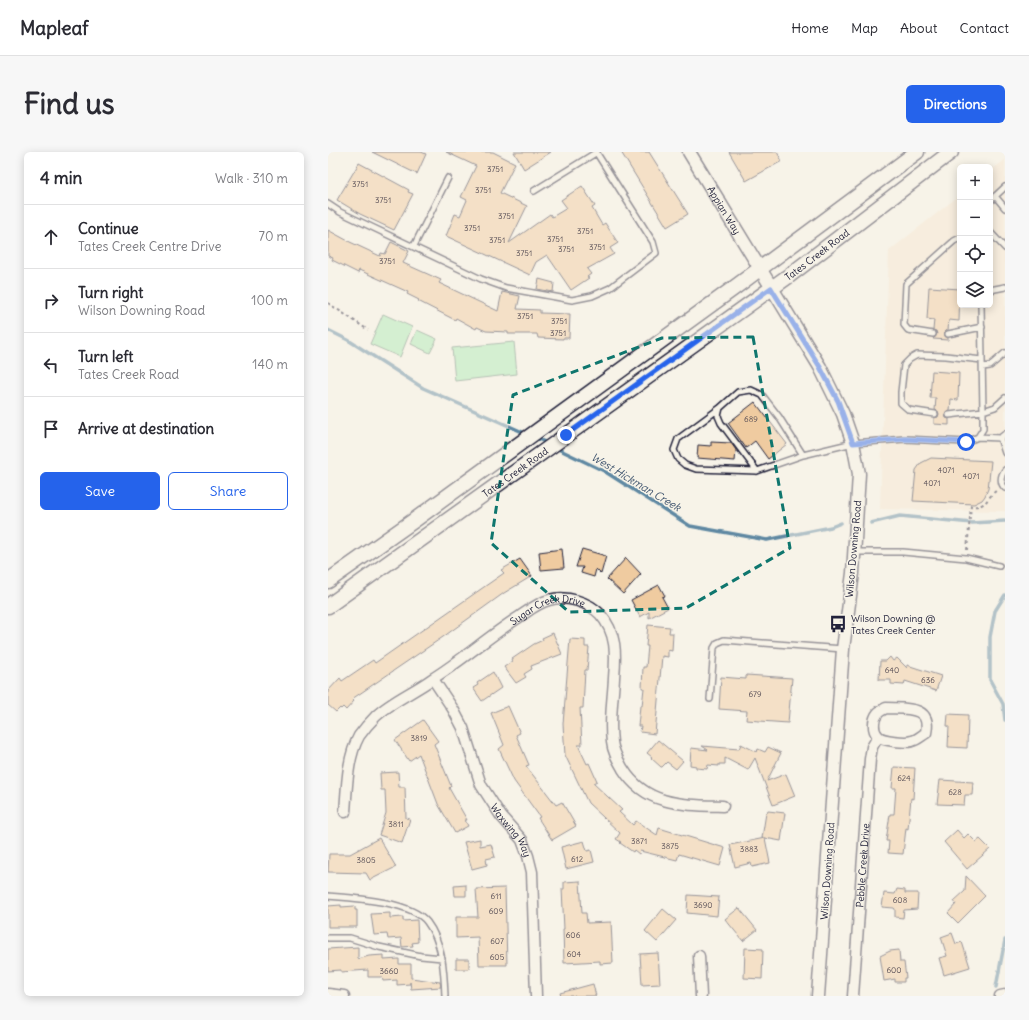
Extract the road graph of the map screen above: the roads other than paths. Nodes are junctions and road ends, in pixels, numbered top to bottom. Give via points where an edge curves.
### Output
1 (596, 152) edge
2 (689, 152) edge
3 (916, 152) edge
4 (951, 152) edge
5 (448, 178) dead end
6 (1005, 187) edge
7 (534, 191) dead end
8 (995, 196) junction
9 (991, 200) edge
10 (328, 204) edge
11 (1005, 208) edge
12 (993, 235) edge
13 (957, 240) edge
14 (414, 246) junction
15 (1005, 248) edge
16 (760, 269) junction
17 (1005, 287) edge
18 (771, 288) junction
19 (993, 289) edge
20 (981, 308) edge
21 (982, 327) junction
22 (933, 334) dead end
23 (948, 334) dead end
24 (1005, 353) edge
25 (982, 360) junction
26 (982, 367) junction
27 (1005, 398) edge
28 (720, 408) junction
29 (983, 411) junction
30 (935, 414) dead end
31 (950, 415) dead end
32 (1005, 434) edge
33 (978, 437) junction
34 (1000, 438) junction
35 (853, 443) junction
36 (1005, 454) edge
37 (802, 455) junction
38 (1005, 470) edge
39 (757, 471) junction
40 (1004, 487) edge
41 (854, 552) junction
42 (998, 566) dead end
43 (328, 581) edge
44 (328, 606) edge
45 (843, 649) junction
46 (433, 679) junction
47 (710, 699) dead end
48 (878, 737) junction
49 (723, 806) dead end
50 (345, 812) dead end
51 (328, 896) edge
52 (328, 938) edge
53 (699, 956) dead end
54 (442, 958) junction
55 (328, 994) edge
56 (1005, 995) edge
57 (344, 996) edge
58 (445, 996) edge
59 (536, 996) edge
60 (701, 996) edge
61 (818, 996) edge
62 (853, 996) edge
63 (1000, 996) edge

1 - 7 lane
1 - 14 lane via 653,242 656,253 610,288 592,296 572,300 506,288 481,279
2 - 16 street, Appian Way
3 - 16 main road, Tates Creek Road
4 - 18 main road, Tates Creek Road
5 - 14 lane
6 - 8 lane
8 - 9 lane
8 - 11 lane
10 - 14 lane
12 - 15 lane
13 - 22 lane via 906,284 904,325 908,330
16 - 18 street, Wilson Downing Road
16 - 43 main road, Tates Creek Road
17 - 19 lane
18 - 35 street, Wilson Downing Road via 838,401
18 - 44 main road, Tates Creek Road
20 - 21 lane
21 - 23 lane
21 - 25 lane
24 - 26 lane via 990,366
25 - 26 lane
25 - 30 lane via 917,355 904,365 902,402 910,410
26 - 29 lane
27 - 29 lane via 995,407
28 - 37 lane via 738,392 751,390 762,395
28 - 39 lane via 718,416 721,423
28 - 39 lane via 678,439 674,450 678,459 696,469
29 - 31 lane
29 - 33 lane via 983,430
32 - 34 lane
33 - 34 lane
33 - 35 lane via 966,442 905,439
34 - 36 lane
35 - 37 lane
35 - 41 street, Wilson Downing Road via 859,474
37 - 39 lane
38 - 40 lane via 1001,479
41 - 42 lane via 902,552 966,558
41 - 45 street, Wilson Downing Road
45 - 47 lane via 724,640 714,648
45 - 61 street, Wilson Downing Road
46 - 49 street, Sugar Creek Drive via 538,605 562,598 587,604 609,626 615,642 612,743 616,758 626,774 638,787 653,797 671,803
46 - 50 street, Sugar Creek Drive via 376,716 359,737 351,760
46 - 59 street, Waxwing Way via 463,728 482,785 501,816 522,840 528,856 532,872
48 - 48 street via 884,740 910,742 917,739 926,733 927,725 923,714 916,710 886,708 878,712 874,721 874,730
48 - 62 street, Pebble Creek Drive via 872,747 870,759
51 - 54 lane via 366,899 415,913 426,921
52 - 54 lane via 350,938 379,947
53 - 60 street
54 - 58 lane
55 - 57 street
56 - 63 street

